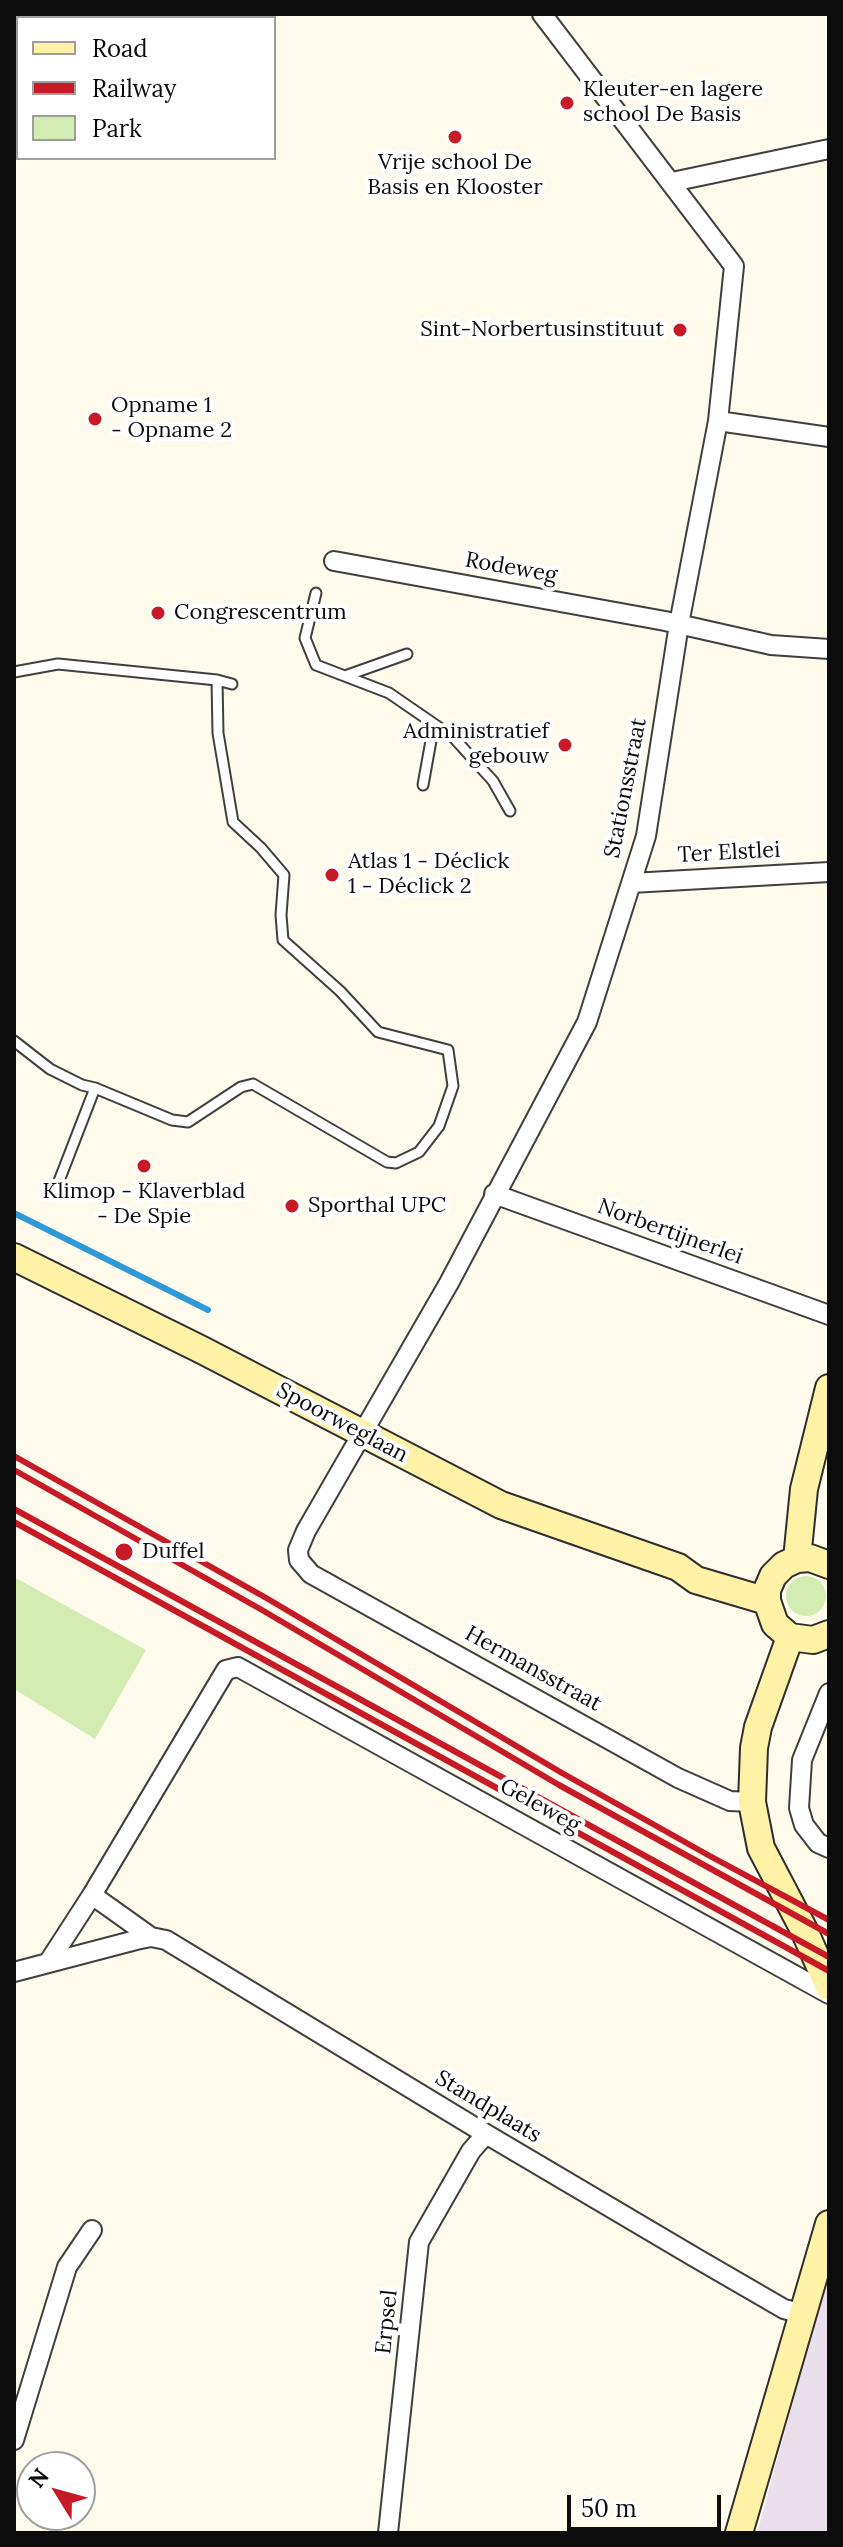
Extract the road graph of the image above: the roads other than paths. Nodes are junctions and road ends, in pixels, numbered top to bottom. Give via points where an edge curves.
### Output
1 (542, 14) edge
2 (829, 149) edge
3 (672, 182) junction
4 (718, 421) junction
5 (829, 437) edge
6 (334, 561) dead end
7 (316, 593) dead end
8 (679, 624) junction
9 (829, 649) edge
10 (407, 654) dead end
11 (14, 672) edge
12 (345, 676) junction
13 (217, 680) junction
14 (232, 684) dead end
15 (434, 724) junction
16 (423, 785) dead end
17 (510, 811) dead end
18 (829, 872) edge
19 (631, 883) junction
20 (14, 1041) edge
21 (95, 1088) junction
22 (59, 1181) dead end
23 (494, 1194) junction
24 (14, 1257) edge
25 (829, 1315) edge
26 (829, 1388) edge
27 (361, 1433) junction
28 (815, 1452) junction
29 (797, 1559) junction
30 (299, 1560) joint
31 (826, 1563) edge
32 (770, 1589) junction
33 (829, 1634) edge
34 (790, 1637) junction
35 (829, 1693) edge
36 (752, 1802) junction
37 (829, 1848) edge
38 (92, 1895) junction
39 (151, 1937) junction
40 (48, 1963) junction
41 (14, 1972) edge
42 (829, 1987) edge
43 (829, 1994) edge
44 (486, 2134) junction
45 (829, 2224) edge
46 (92, 2230) dead end
47 (803, 2314) junction
48 (14, 2440) edge
49 (388, 2533) edge
50 (739, 2533) edge

1 - 3 street, Stationsstraat
2 - 3 street
3 - 4 street, Stationsstraat via 734,266
4 - 5 street
4 - 8 street, Stationsstraat
6 - 8 street, Rodeweg
7 - 12 lane via 305,638 316,665
8 - 9 street, Rodeweg via 771,645
8 - 19 street, Stationsstraat via 646,836
10 - 12 lane
11 - 13 lane via 58,664
12 - 15 lane via 389,693
13 - 14 lane
13 - 21 lane via 218,733 233,822 284,875 283,940 378,1032 448,1050 453,1086 439,1126 419,1152 396,1163 253,1084 188,1122
15 - 16 lane
15 - 17 lane via 493,781
18 - 19 street, Ter Elstlei
19 - 23 street, Stationsstraat via 587,1022
20 - 21 lane via 50,1069
21 - 22 lane
23 - 25 street, Norbertijnerlei
23 - 27 street, Stationsstraat
24 - 27 street, Spoorweglaan
26 - 28 street
27 - 30 street, Stationsstraat via 306,1531
27 - 32 street, Spoorweglaan via 501,1505 678,1567 742,1575
28 - 29 street via 804,1489
28 - 31 street via 816,1537
29 - 31 street
29 - 32 street via 784,1565
30 - 36 street, Hermansstraat via 311,1574 678,1778 720,1798
32 - 34 street via 775,1624
33 - 34 street via 813,1640
34 - 36 street via 758,1727
35 - 37 street via 802,1760 799,1795 804,1825
36 - 42 street via 761,1848
38 - 39 street, Standplaats
38 - 40 street
38 - 43 street, Geleweg via 226,1670 238,1667
39 - 40 street
39 - 44 street, Standplaats via 179,1947
40 - 41 street
44 - 47 street, Standplaats via 784,2309
44 - 49 street, Erpsel via 419,2242
45 - 47 street
46 - 48 street via 67,2267
47 - 50 street

